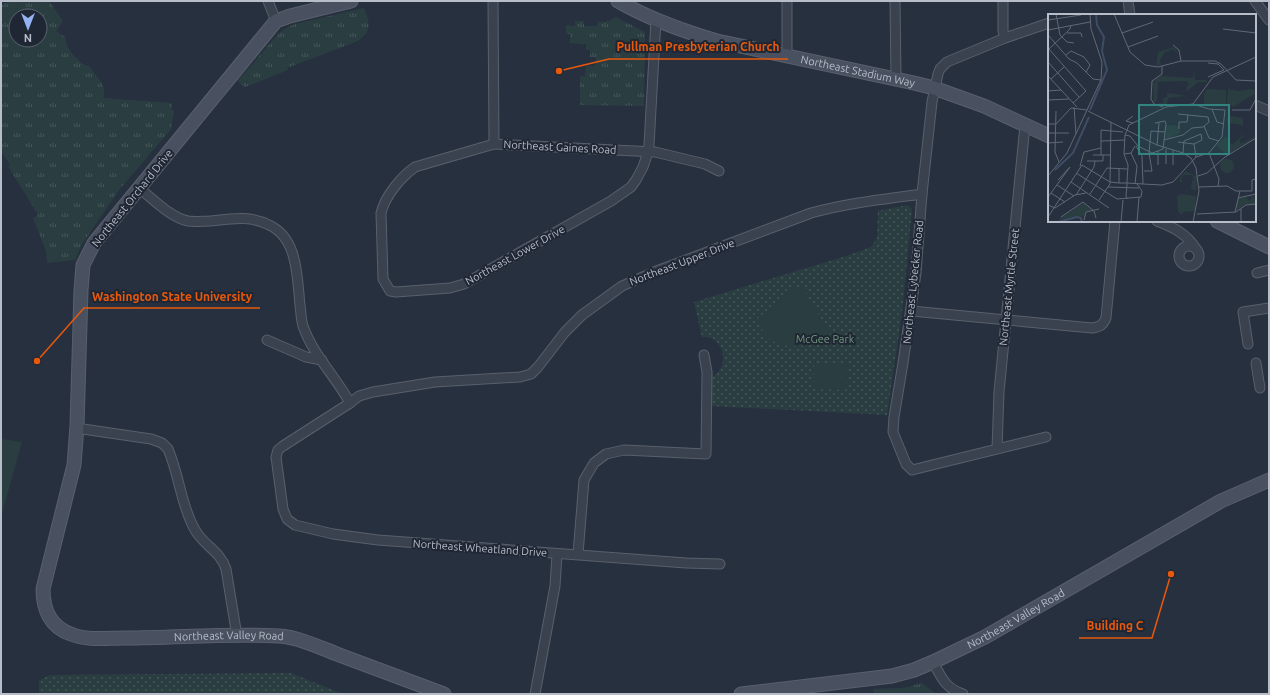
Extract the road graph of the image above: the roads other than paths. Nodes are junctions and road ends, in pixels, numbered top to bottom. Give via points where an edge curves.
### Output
1 (268, 1) edge
2 (351, 1) edge
3 (493, 1) edge
4 (618, 1) edge
5 (787, 1) edge
6 (895, 1) edge
7 (1003, 1) edge
8 (1128, 1) edge
9 (1255, 1) edge
10 (1130, 14) edge
11 (276, 20) junction
12 (656, 20) junction
13 (1269, 20) edge
14 (1048, 23) edge
15 (1005, 38) junction
16 (787, 55) junction
17 (896, 78) junction
18 (934, 88) junction
19 (1256, 106) edge
20 (1269, 112) edge
21 (1025, 124) junction
22 (1048, 136) edge
23 (494, 144) junction
24 (648, 152) junction
25 (719, 171) dead end
26 (139, 188) junction
27 (922, 194) junction
28 (1115, 222) edge
29 (1159, 222) edge
30 (1219, 222) edge
31 (1269, 247) edge
32 (1197, 250) dead end
33 (1269, 270) edge
34 (1257, 273) dead end
35 (1269, 308) edge
36 (911, 311) junction
37 (1007, 320) junction
38 (267, 340) dead end
39 (1248, 344) dead end
40 (704, 355) dead end
41 (322, 360) junction
42 (1256, 363) dead end
43 (1260, 388) dead end
44 (350, 404) junction
45 (76, 428) junction
46 (1046, 437) dead end
47 (997, 449) junction
48 (278, 476) joint
49 (1269, 480) edge
50 (557, 554) junction
51 (578, 554) junction
52 (720, 564) dead end
53 (45, 579) joint
54 (237, 636) junction
55 (934, 662) junction
56 (444, 694) edge
57 (535, 694) edge
58 (740, 694) edge
59 (963, 694) edge

1 - 11 street
2 - 11 street
3 - 23 street, Northeast Gaines Road
4 - 12 street, Northeast Stadium Way
5 - 16 street
6 - 17 street
7 - 15 street
8 - 10 street
9 - 13 street
11 - 26 street, Northeast Orchard Drive
12 - 16 street, Northeast Stadium Way via 702,37
12 - 24 street, Northeast Lower Drive
14 - 15 street, Northeast Lybecker Road
15 - 18 street, Northeast Lybecker Road via 947,62 940,69
16 - 17 street, Northeast Stadium Way
17 - 18 street, Northeast Stadium Way
18 - 21 street, Northeast Stadium Way
18 - 27 street, Northeast Lybecker Road
19 - 20 street
21 - 22 street, Northeast Stadium Way
21 - 37 street, Northeast Myrtle Street
23 - 24 street, Northeast Gaines Road
23 - 24 street, Northeast Lower Drive via 416,167 408,172 389,195 381,213 383,279 390,291 450,288 464,284 620,196 636,180 644,167
24 - 25 street, Northeast Gaines Road via 705,164
26 - 41 street via 177,217 189,221 250,218 279,231 289,242 294,253 302,323 314,350
26 - 45 street, Northeast Orchard Drive via 94,243 83,265
27 - 36 street, Northeast Lybecker Road
27 - 44 street, Northeast Upper Drive via 869,201 811,213 622,286 582,315 531,374 520,377 435,382 389,389 359,396
28 - 37 street via 1106,318 1101,326 1092,328
29 - 32 street via 1184,235
30 - 31 street
33 - 34 street
35 - 39 street via 1243,312
36 - 37 street
36 - 47 street, Northeast Lybecker Road via 893,432 906,464 912,470
37 - 47 street, Northeast Myrtle Street via 999,392
38 - 41 street via 306,357
40 - 51 street via 707,372 706,454 624,450 606,454 594,463 584,480
41 - 44 street
42 - 43 street
44 - 48 street, Northeast Upper Drive via 278,450
45 - 53 street, Northeast Orchard Drive via 74,464
45 - 54 street via 151,439 162,443 168,449 194,530 224,561
46 - 47 street
48 - 50 street, Northeast Wheatland Drive via 283,509 287,519 296,525 333,534 378,540
49 - 55 street, Northeast Valley Road via 1221,501 985,637
50 - 51 street, Northeast Wheatland Drive
50 - 57 street via 556,586
51 - 52 street, Northeast Wheatland Drive
53 - 54 street, Northeast Valley Road via 43,598 46,611 56,625 69,634 87,638
54 - 56 street, Northeast Valley Road via 280,636 307,643
55 - 58 street, Northeast Valley Road via 892,676
55 - 59 street via 946,684

